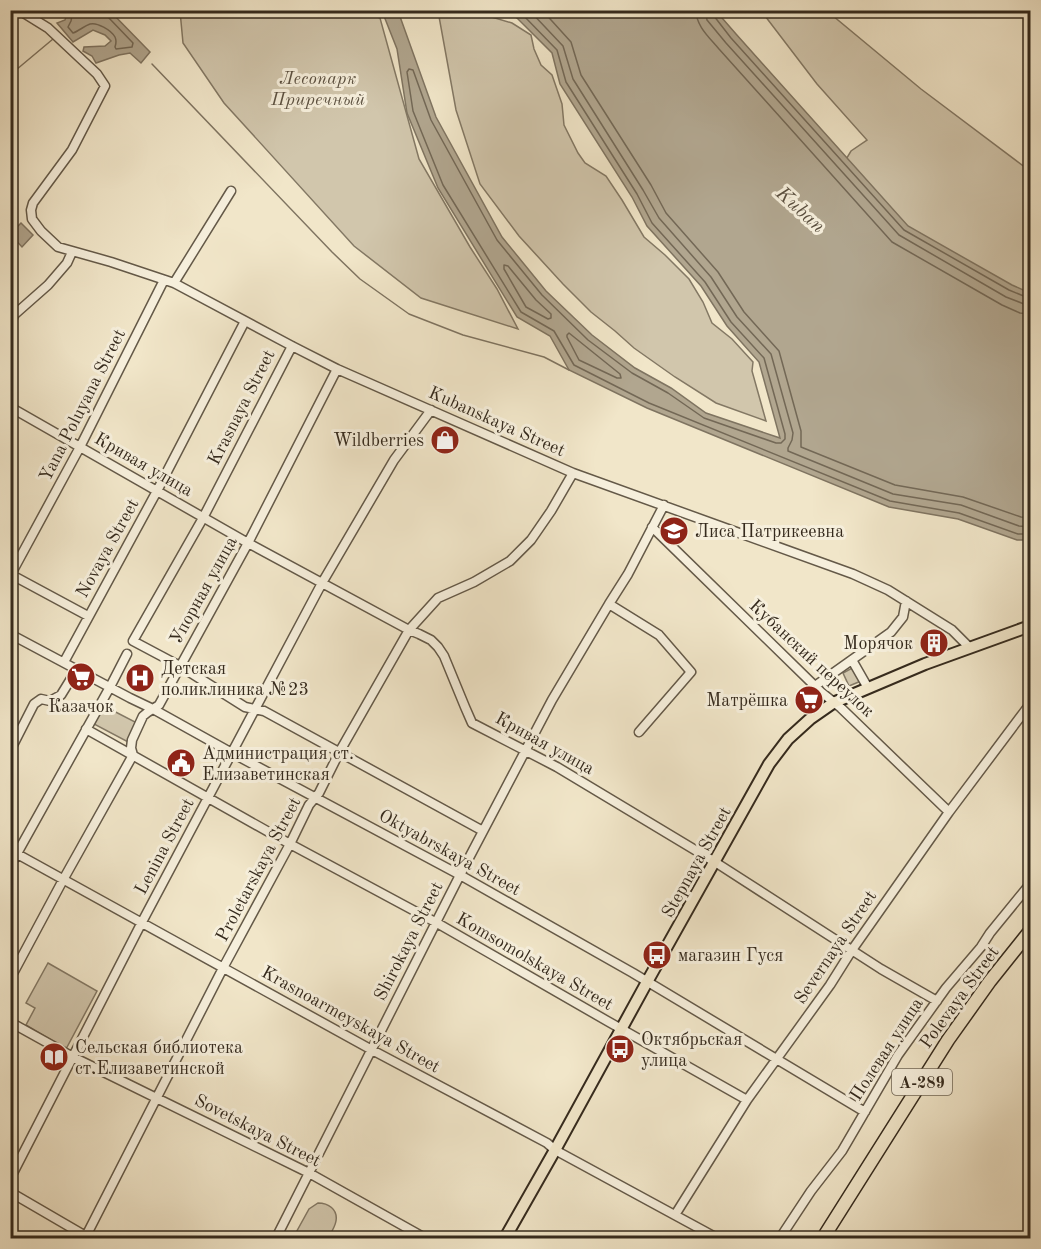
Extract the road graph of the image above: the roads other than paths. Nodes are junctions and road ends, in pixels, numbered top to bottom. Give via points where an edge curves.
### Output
1 (19, 10) edge
2 (231, 191) dead end
3 (72, 252) junction
4 (164, 280) junction
5 (174, 283) junction
6 (12, 316) edge
7 (245, 321) junction
8 (10, 326) edge
9 (292, 346) junction
10 (337, 369) junction
11 (10, 408) edge
12 (431, 410) junction
13 (80, 447) junction
14 (573, 473) junction
15 (157, 491) junction
16 (664, 505) junction
17 (203, 518) junction
18 (652, 527) junction
19 (248, 543) junction
20 (11, 575) edge
21 (322, 583) junction
22 (906, 601) junction
23 (609, 604) junction
24 (88, 616) junction
25 (1030, 626) edge
26 (409, 630) junction
27 (10, 634) edge
28 (970, 648) junction
29 (127, 654) dead end
30 (852, 660) junction
31 (64, 662) junction
32 (180, 666) junction
33 (76, 669) junction
34 (110, 687) junction
35 (815, 687) junction
36 (868, 688) junction
37 (833, 703) junction
38 (1030, 704) edge
39 (153, 710) junction
40 (255, 710) junction
41 (86, 729) junction
42 (639, 732) dead end
43 (10, 751) edge
44 (526, 751) junction
45 (340, 752) junction
46 (232, 753) junction
47 (133, 756) junction
48 (208, 797) junction
49 (315, 797) junction
50 (949, 812) junction
51 (483, 831) junction
52 (290, 844) junction
53 (14, 852) edge
54 (715, 862) junction
55 (10, 866) edge
56 (460, 875) junction
57 (63, 880) junction
58 (1030, 884) edge
59 (142, 922) junction
60 (437, 923) junction
61 (1030, 931) edge
62 (1030, 942) edge
63 (852, 950) junction
64 (223, 968) junction
65 (10, 979) edge
66 (647, 982) junction
67 (937, 1001) junction
68 (10, 1022) edge
69 (622, 1029) junction
70 (372, 1050) junction
71 (73, 1057) junction
72 (777, 1059) junction
73 (157, 1097) junction
74 (747, 1100) junction
75 (865, 1112) junction
76 (555, 1150) junction
77 (309, 1173) junction
78 (10, 1179) edge
79 (10, 1191) edge
80 (675, 1215) junction
81 (87, 1238) edge
82 (276, 1239) edge
83 (425, 1239) edge
84 (504, 1239) edge
85 (717, 1239) edge
86 (780, 1239) edge
87 (823, 1239) edge
88 (831, 1239) edge

1 - 3 street, Kubanskaya Street via 48,28 105,86 72,150 31,210 41,231 58,247
2 - 5 street
3 - 4 street, Kubanskaya Street
3 - 6 street via 48,285
4 - 5 street, Kubanskaya Street
4 - 13 street, Yana Poluyana Street
5 - 7 street, Kubanskaya Street
6 - 8 street
7 - 9 street, Kubanskaya Street
7 - 15 street, Novaya Street
9 - 10 street, Kubanskaya Street
9 - 17 street, Krasnaya Street
10 - 12 street, Kubanskaya Street
10 - 19 street, Упорная улица
11 - 13 street, Кривая улица
12 - 14 street, Kubanskaya Street
12 - 21 street, Lenina Street via 394,460
13 - 15 street, Кривая улица
13 - 20 street, Yana Poluyana Street
14 - 16 street, Kubanskaya Street
14 - 26 street, Proletarskaya Street via 531,540 510,561 438,598
15 - 17 street, Кривая улица
15 - 24 street, Novaya Street
16 - 18 street, Shirokaya Street
16 - 22 street, Kubanskaya Street via 853,574
17 - 19 street, Кривая улица
17 - 32 street, Krasnaya Street via 133,641
18 - 23 street, Shirokaya Street
18 - 35 street, Кубанский переулок
19 - 21 street, Кривая улица
19 - 32 street, Упорная улица
20 - 24 street
21 - 26 street, Кривая улица
21 - 40 street, Lenina Street
22 - 28 street, Kubanskaya Street via 952,630
22 - 30 street via 903,616 891,632
23 - 42 street via 659,635 691,672
23 - 44 street, Shirokaya Street
24 - 31 street, Novaya Street
25 - 28 main road, Stepnaya Street
26 - 44 street, Кривая улица via 438,647 472,723
26 - 45 street, Proletarskaya Street
27 - 31 street, Oktyabrskaya Street
28 - 36 main road, Stepnaya Street
29 - 34 street
30 - 35 street
30 - 36 street
31 - 33 street, Oktyabrskaya Street
32 - 39 street, Упорная улица
32 - 40 street
33 - 34 street, Oktyabrskaya Street
33 - 43 street via 61,695 34,704
34 - 39 street, Oktyabrskaya Street
34 - 41 street
35 - 37 street, Кубанский переулок
36 - 37 main road, Stepnaya Street
37 - 50 street, Кубанский переулок
37 - 54 main road, Stepnaya Street via 810,719 769,764
38 - 50 street, Severnaya Street
39 - 46 street, Oktyabrskaya Street
39 - 47 street, Упорная улица via 144,716 132,740
40 - 45 street via 264,711
40 - 46 street, Lenina Street
41 - 47 street, Komsomolskaya Street
41 - 53 street
44 - 51 street, Shirokaya Street
44 - 54 street, Кривая улица
45 - 49 street, Proletarskaya Street
45 - 51 street
46 - 48 street, Lenina Street
46 - 49 street, Oktyabrskaya Street
47 - 48 street, Komsomolskaya Street
47 - 57 street, Упорная улица
48 - 52 street, Komsomolskaya Street
48 - 59 street, Lenina Street
49 - 52 street, Proletarskaya Street
49 - 56 street, Oktyabrskaya Street
50 - 63 street, Severnaya Street
51 - 56 street, Shirokaya Street
52 - 60 street, Komsomolskaya Street
52 - 64 street, Proletarskaya Street
53 - 55 street
53 - 57 street, Krasnoarmeyskaya Street
54 - 63 street, Кривая улица
54 - 66 main road, Stepnaya Street
56 - 60 street, Shirokaya Street
56 - 66 street, Oktyabrskaya Street
57 - 59 street, Krasnoarmeyskaya Street
57 - 65 street, Упорная улица
58 - 67 street, Полевая улица
59 - 64 street, Krasnoarmeyskaya Street
59 - 71 street, Lenina Street
60 - 69 street, Komsomolskaya Street
60 - 70 street, Shirokaya Street
61 - 87 highway, Polevaya Street / А-289 via 948,1040
62 - 88 highway, Polevaya Street / А-289 via 954,1044
63 - 67 street, Кривая улица
63 - 72 street, Severnaya Street
64 - 70 street, Krasnoarmeyskaya Street
64 - 73 street, Proletarskaya Street
66 - 69 main road, Stepnaya Street
66 - 72 street, Oktyabrskaya Street
67 - 75 street, Полевая улица via 898,1055
68 - 71 street, Sovetskaya Street
69 - 74 street, Komsomolskaya Street
69 - 76 main road, Stepnaya Street
70 - 76 street, Krasnoarmeyskaya Street
70 - 77 street, Shirokaya Street
71 - 73 street, Sovetskaya Street
71 - 78 street, Lenina Street
72 - 74 street, Severnaya Street
72 - 75 street, Oktyabrskaya Street
73 - 77 street, Sovetskaya Street
73 - 81 street, Proletarskaya Street
74 - 80 street, Severnaya Street
75 - 86 street, Полевая улица
76 - 80 street, Krasnoarmeyskaya Street
76 - 84 main road, Stepnaya Street
77 - 82 street, Shirokaya Street
77 - 83 street, Sovetskaya Street
79 - 81 street
80 - 85 street, Krasnoarmeyskaya Street

